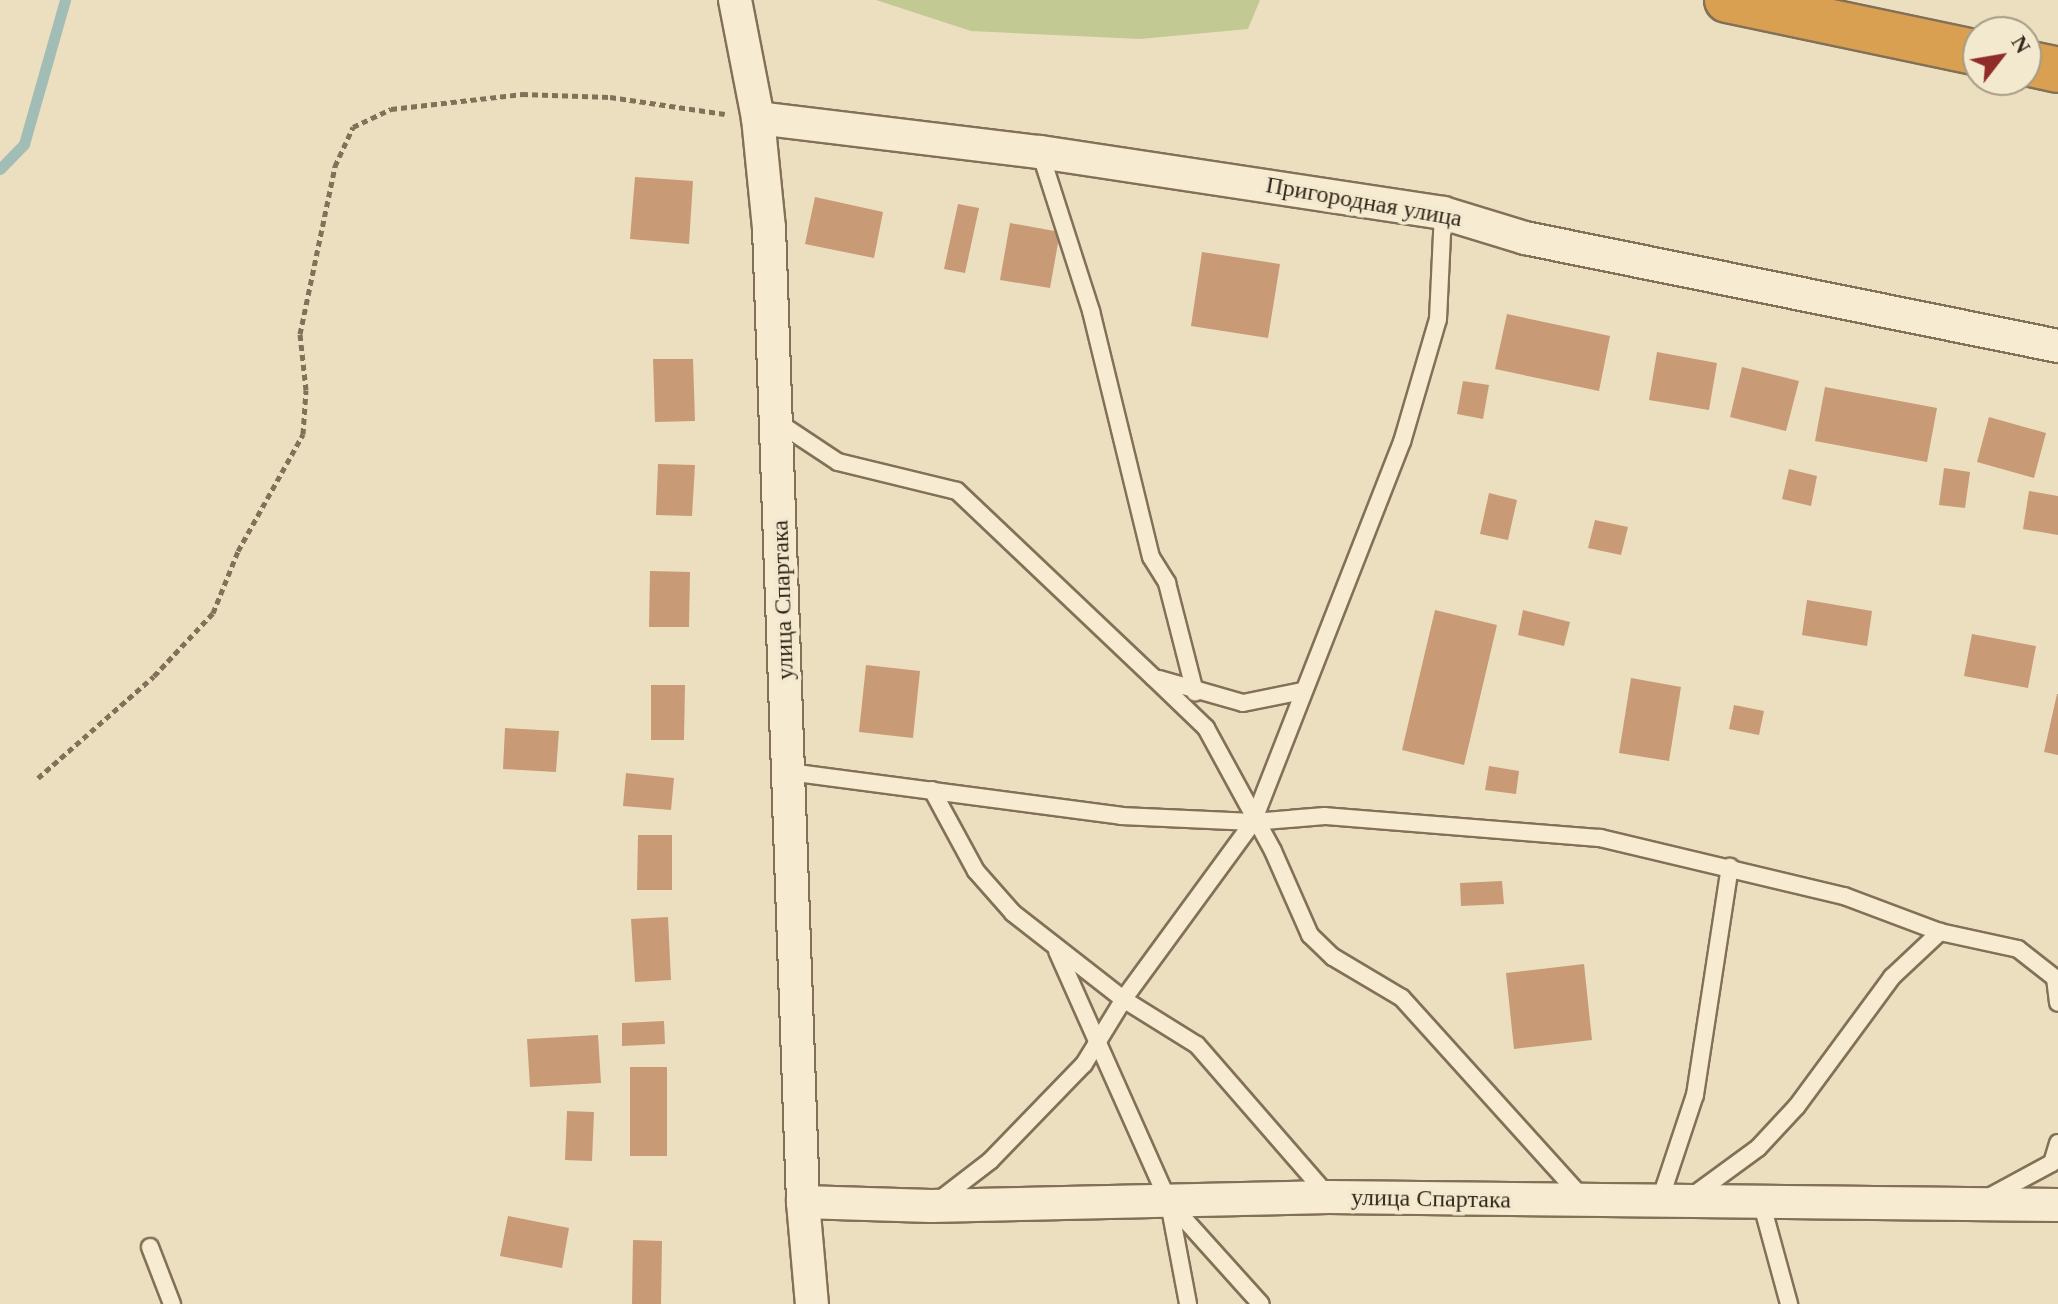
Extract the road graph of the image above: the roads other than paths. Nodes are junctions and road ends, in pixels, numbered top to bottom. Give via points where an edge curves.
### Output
1 (735, 0) edge
2 (1727, 0) edge
3 (1962, 50) edge
4 (758, 118) junction
5 (1040, 152) junction
6 (1443, 213) junction
7 (2058, 346) edge
8 (776, 421) junction
9 (1153, 677) junction
10 (1302, 691) junction
11 (1195, 692) junction
12 (789, 772) junction
13 (932, 790) junction
14 (1253, 822) junction
15 (1730, 867) junction
16 (1940, 932) junction
17 (1056, 950) junction
18 (1123, 999) junction
19 (2058, 1003) edge
20 (1099, 1041) junction
21 (2058, 1143) edge
22 (1329, 1197) junction
23 (803, 1202) junction
24 (1169, 1202) junction
25 (1586, 1202) junction
26 (1670, 1203) junction
27 (1762, 1205) junction
28 (2058, 1205) edge
29 (931, 1206) junction
30 (1968, 1208) junction
31 (150, 1247) dead end
32 (172, 1304) edge
33 (812, 1304) edge
34 (1188, 1304) edge
35 (1261, 1304) edge
36 (1789, 1304) edge

1 - 4 street, улица Спартака
2 - 3 highway
4 - 5 street, Пригородная улица
4 - 8 street, улица Спартака via 769,228
5 - 6 street, Пригородная улица
5 - 11 lane via 1074,253 1151,557 1167,583
6 - 7 street, Пригородная улица via 1525,238
6 - 10 lane via 1438,319 1406,426
8 - 9 lane via 838,462 957,491
8 - 12 street, улица Спартака
9 - 11 lane
9 - 14 lane via 1206,728
10 - 11 lane via 1243,703
10 - 14 lane
12 - 13 lane
12 - 23 street, улица Спартака
13 - 14 lane via 1121,816
13 - 17 lane via 976,871
14 - 15 lane via 1325,816 1600,838
14 - 18 lane
14 - 25 lane via 1273,851 1310,935 1333,957 1402,998
15 - 16 lane via 1844,896
15 - 26 lane via 1695,1095
16 - 19 lane via 2018,949 2055,978
16 - 26 lane via 1892,977 1797,1106 1758,1148
17 - 18 lane
17 - 20 lane
18 - 20 lane
18 - 22 lane via 1197,1045
20 - 24 lane
20 - 29 lane via 1084,1064 990,1161
21 - 30 lane via 2052,1163
22 - 24 street, улица Спартака
22 - 25 street, улица Спартака
23 - 29 street, улица Спартака
23 - 33 street, улица Спартака
24 - 29 street, улица Спартака
24 - 34 lane
24 - 35 lane
25 - 26 street, улица Спартака
26 - 27 street, улица Спартака
27 - 30 street, улица Спартака
27 - 36 lane
28 - 30 street, улица Спартака
31 - 32 lane

